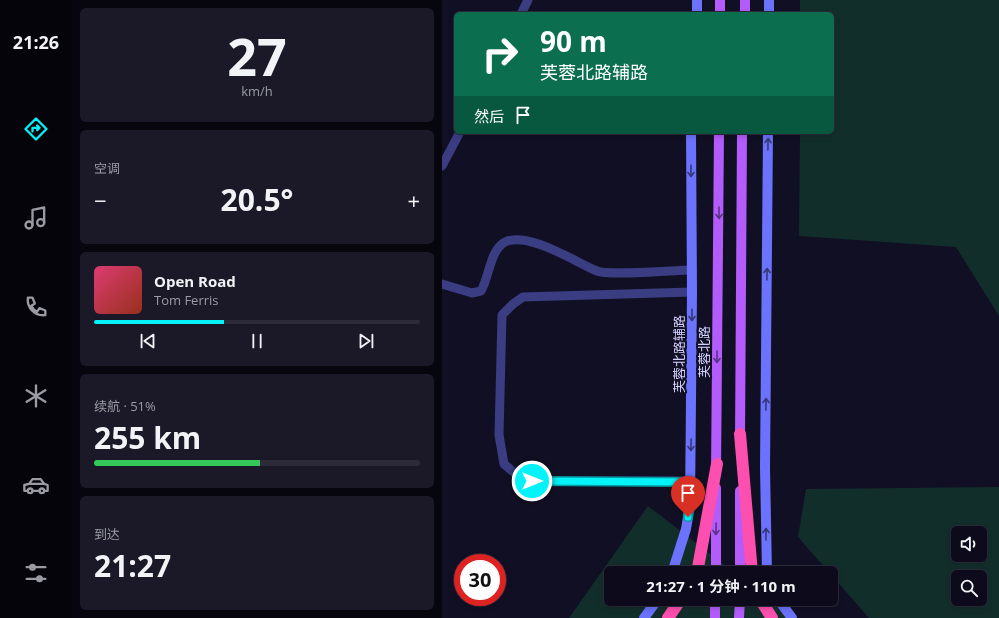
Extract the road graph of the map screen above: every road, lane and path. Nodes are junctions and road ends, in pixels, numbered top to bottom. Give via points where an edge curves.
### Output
1 (528, 0) edge
2 (697, 0) edge
3 (720, 0) edge
4 (745, 0) edge
5 (769, 0) edge
6 (522, 12) edge
7 (696, 12) edge
8 (720, 12) edge
9 (744, 12) edge
10 (769, 12) edge
11 (459, 134) edge
12 (690, 134) edge
13 (719, 134) edge
14 (742, 134) edge
15 (768, 134) edge
16 (442, 166) edge
17 (692, 270) junction
18 (442, 284) edge
19 (692, 292) junction
20 (740, 434) junction
21 (717, 464) junction
22 (690, 482) junction
23 (674, 566) edge
24 (698, 566) edge
25 (716, 566) edge
26 (740, 566) edge
27 (751, 566) edge
28 (767, 566) edge
29 (653, 606) edge
30 (676, 606) edge
31 (715, 606) edge
32 (740, 606) edge
33 (764, 606) edge
34 (783, 606) edge
35 (644, 618) edge
36 (668, 618) edge
37 (715, 618) edge
38 (740, 618) edge
39 (772, 618) edge
40 (792, 618) edge

1 - 6 street
2 - 7 main road
3 - 8 main road
4 - 9 main road
5 - 10 main road
11 - 16 street
12 -> 17 main road, 芙蓉北路辅路
13 -> 21 main road, 芙蓉北路
14 - 20 main road
28 -> 15 main road via 765,468
17 - 18 street via 599,272 543,245 515,241 505,242 499,248 490,264 481,291 472,293
17 - 19 main road, 芙蓉北路辅路
19 -> 22 main road, 芙蓉北路辅路
19 - 22 street via 523,297 513,304 502,315 499,435 504,464 517,475 532,481
20 - 26 main road
20 - 27 highway
21 - 24 highway
21 -> 25 main road, 芙蓉北路
22 - 23 main road, 芙蓉北路辅路 via 686,529
29 - 35 main road
30 - 36 highway
31 - 37 main road
32 - 38 main road
33 - 39 highway
34 - 40 main road

